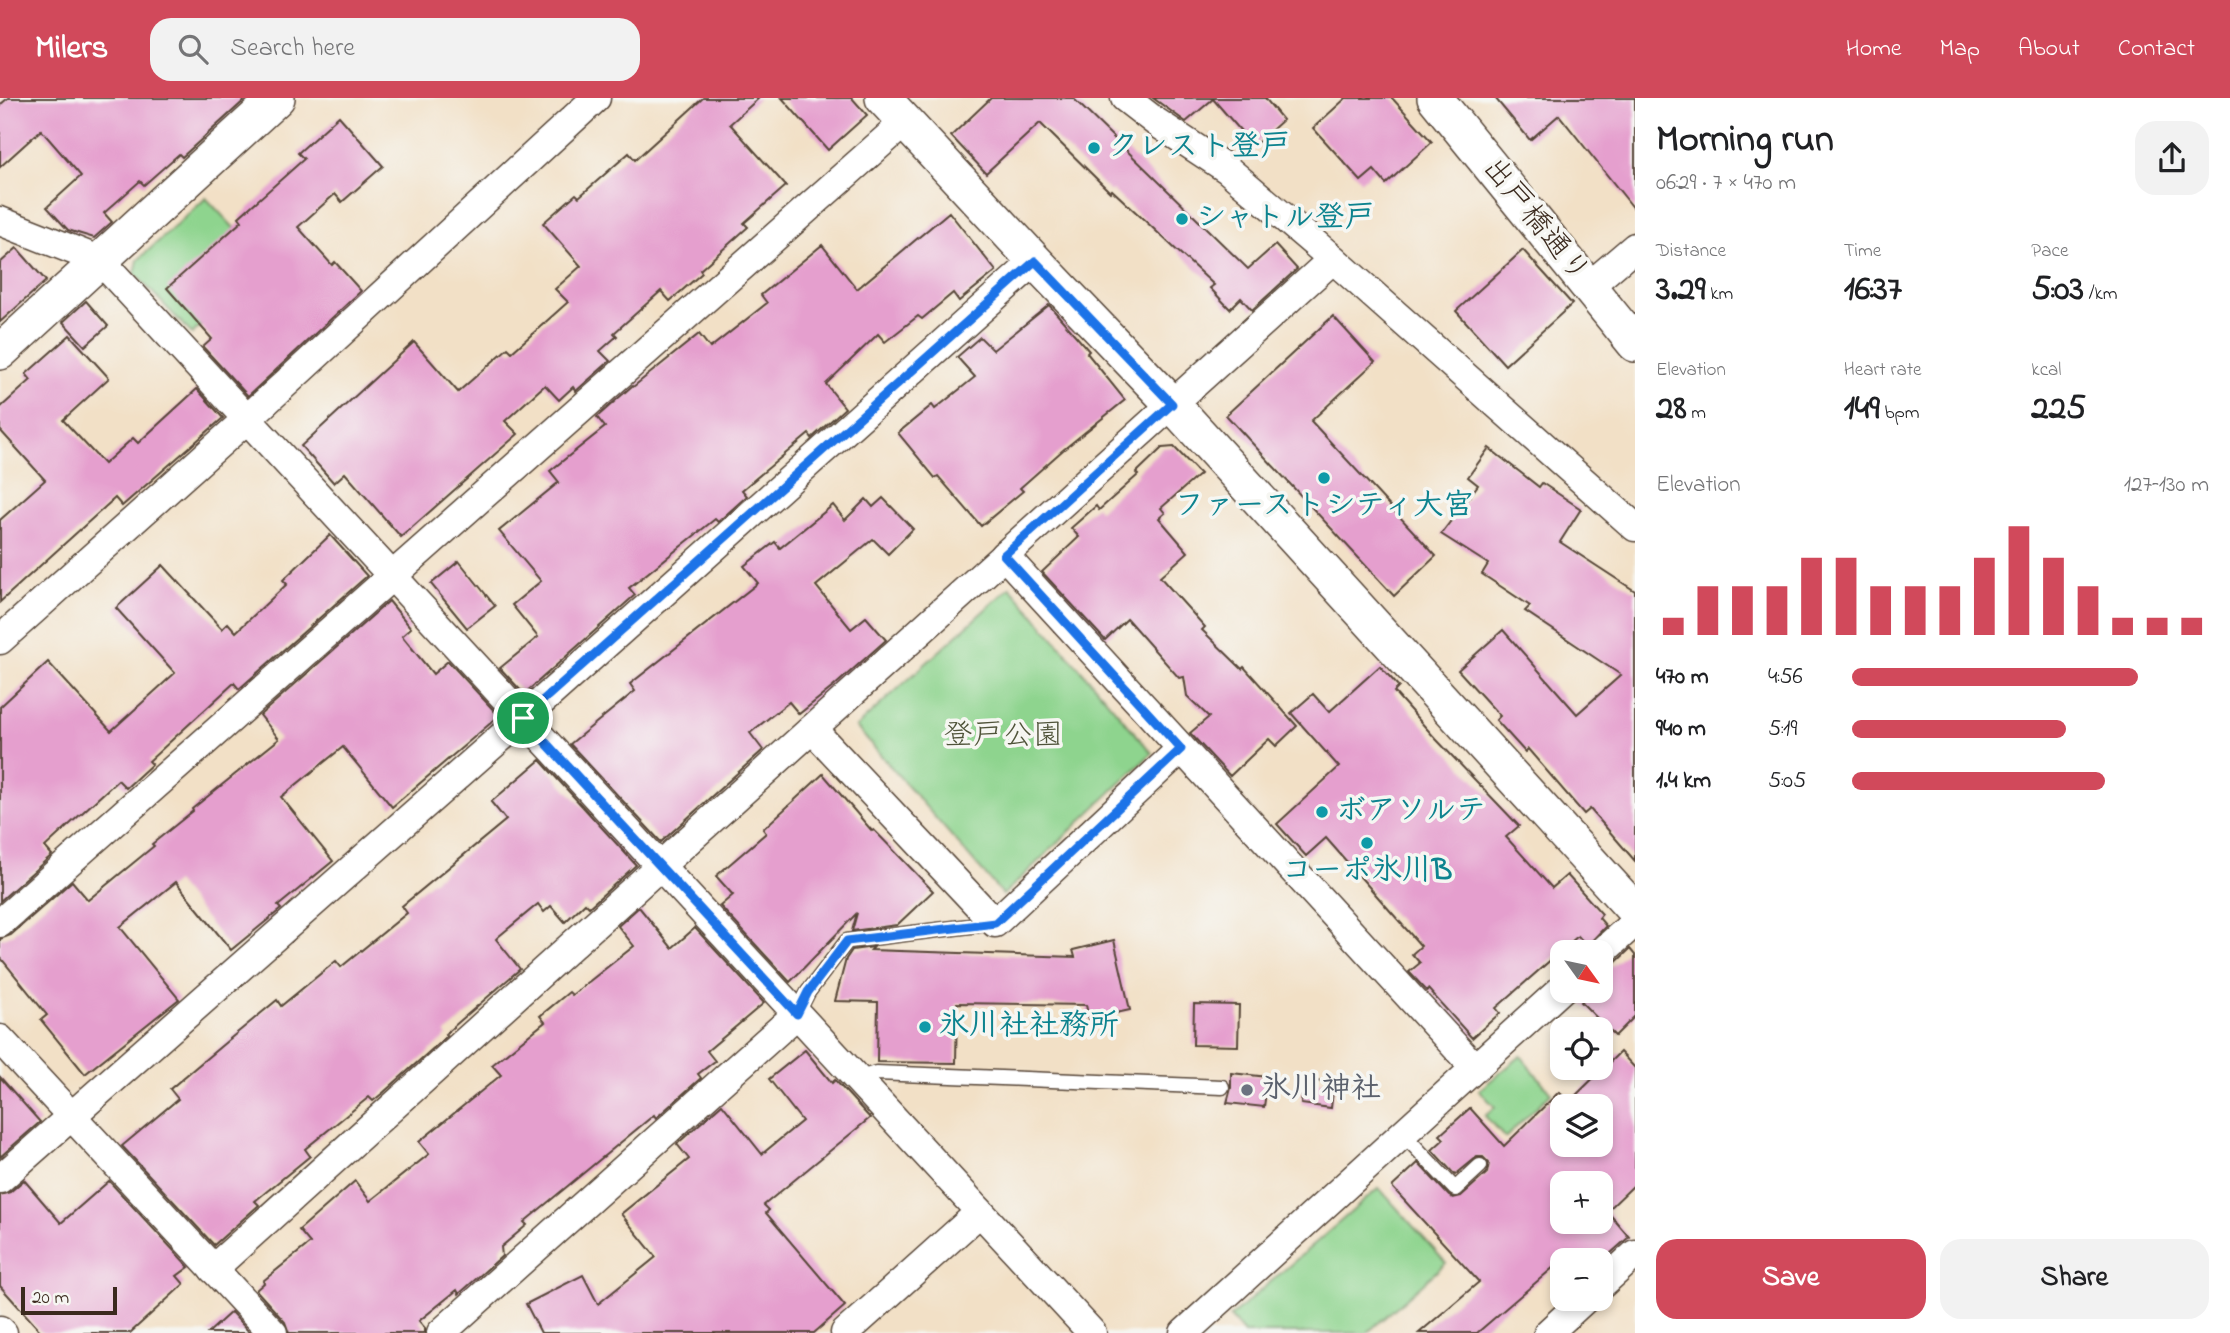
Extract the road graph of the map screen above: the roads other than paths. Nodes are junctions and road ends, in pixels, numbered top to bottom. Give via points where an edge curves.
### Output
1 (277, 98) edge
2 (596, 98) edge
3 (1125, 98) edge
4 (1435, 98) edge
5 (894, 110) edge
6 (0, 221) edge
7 (1635, 247) edge
8 (1333, 259) junction
9 (101, 261) junction
10 (1035, 261) junction
11 (1588, 287) junction
12 (1635, 344) edge
13 (0, 352) edge
14 (1172, 404) junction
15 (247, 419) junction
16 (1635, 527) edge
17 (1004, 555) junction
18 (392, 576) junction
19 (0, 640) edge
20 (523, 718) junction
21 (812, 729) junction
22 (1181, 749) junction
23 (660, 866) junction
24 (1635, 911) edge
25 (1635, 922) edge
26 (0, 923) edge
27 (995, 923) junction
28 (1614, 941) edge
29 (1550, 1000) edge
30 (797, 1014) junction
31 (0, 1040) edge
32 (1475, 1068) junction
33 (857, 1079) junction
34 (1222, 1087) dead end
35 (71, 1116) junction
36 (1403, 1134) junction
37 (1480, 1166) dead end
38 (0, 1179) edge
39 (979, 1212) junction
40 (1635, 1254) edge
41 (213, 1269) junction
42 (1613, 1274) edge
43 (1572, 1311) edge
44 (273, 1333) edge
45 (441, 1333) edge
46 (845, 1333) edge
47 (1092, 1333) edge
48 (1184, 1333) edge
49 (1548, 1333) edge

1 - 9 street
2 - 15 street
3 - 8 street via 1227,169
4 - 11 street, 出戸橋通り
5 - 10 street
5 - 18 street
6 - 9 street
7 - 11 street
8 - 14 street
8 - 16 street
9 - 13 street
9 - 15 street
10 - 14 street
10 - 20 street
11 - 12 street, 出戸橋通り
14 - 17 street
14 - 24 street
15 - 18 street
15 - 19 street
17 - 21 street
17 - 22 street
18 - 20 street
18 - 26 street
20 - 23 street
20 - 35 street
21 - 23 street
21 - 27 street
22 - 27 street
22 - 32 street
23 - 30 street
23 - 41 street
25 - 28 street
27 - 30 lane via 847,941
29 - 32 street
30 - 33 street
30 - 45 street
31 - 35 street
32 - 36 street
33 - 34 lane via 876,1073
33 - 39 street
35 - 38 street
35 - 41 street
36 - 37 lane via 1455,1189
36 - 48 street
39 - 46 street
39 - 47 street
40 - 42 street
41 - 44 street
43 - 49 street

